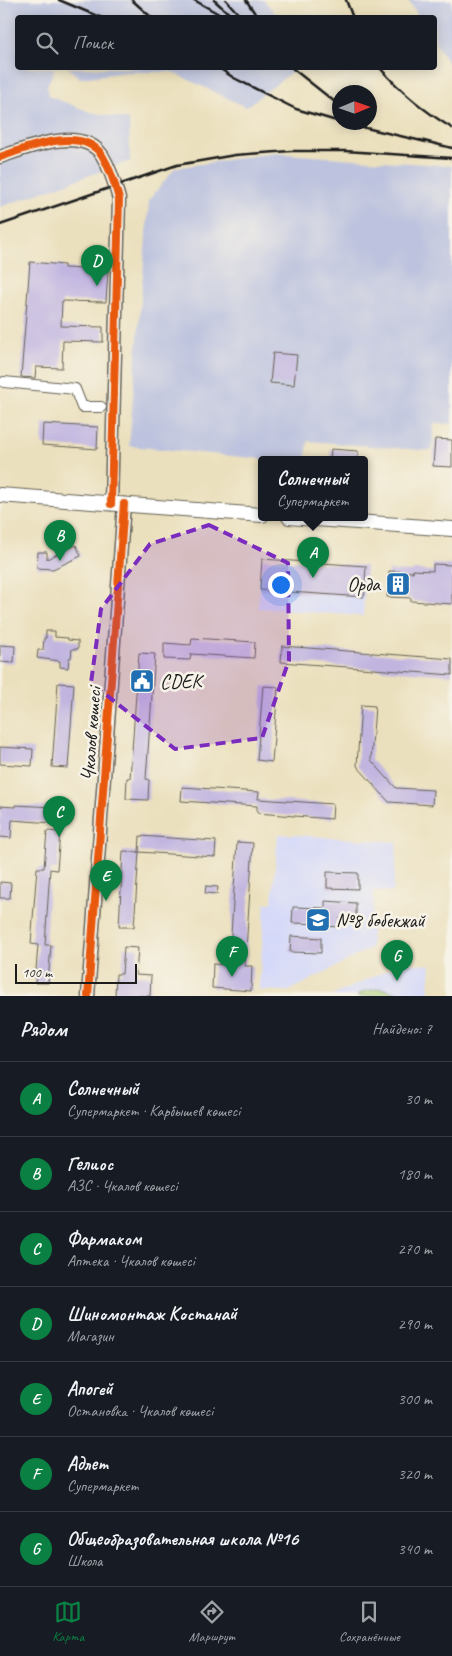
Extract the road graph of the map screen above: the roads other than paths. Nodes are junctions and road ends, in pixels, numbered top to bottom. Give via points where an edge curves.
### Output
1 (0, 157) edge
2 (4, 382) dead end
3 (101, 407) dead end
4 (0, 495) edge
5 (118, 504) junction
6 (258, 515) edge
7 (343, 521) edge
8 (452, 529) edge
9 (88, 996) edge

1 - 5 street, Чкалов көшесі via 44,142 68,140 91,145 101,155 120,199
2 - 3 street via 75,389 82,407
4 - 5 main road
5 - 6 main road
5 - 9 street, Чкалов көшесі
7 - 8 main road

